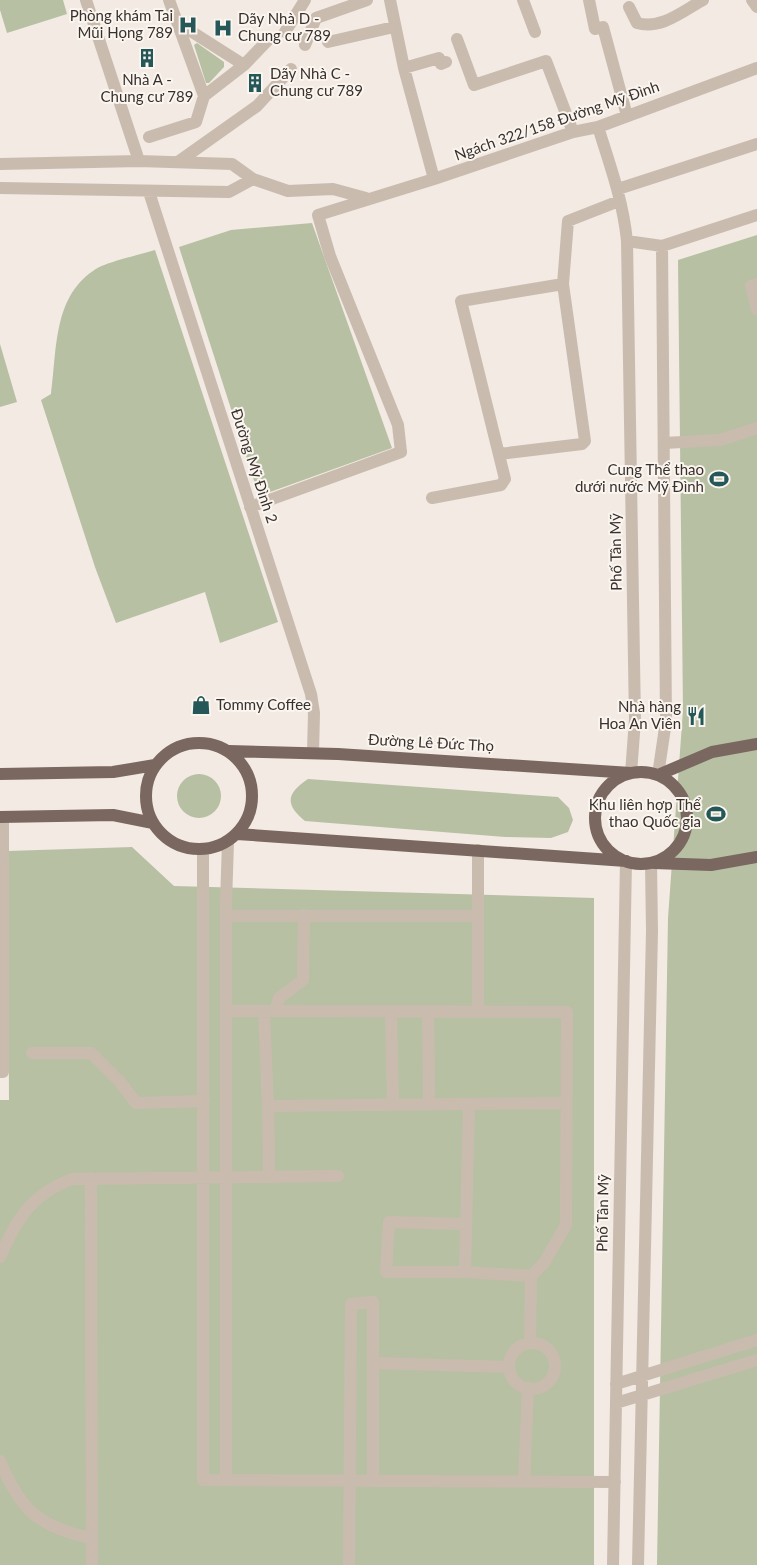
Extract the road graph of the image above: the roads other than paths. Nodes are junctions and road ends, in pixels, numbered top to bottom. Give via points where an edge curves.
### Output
1 (86, 0) edge
2 (169, 0) edge
3 (304, 0) edge
4 (367, 0) edge
5 (390, 0) edge
6 (523, 0) edge
7 (589, 0) edge
8 (703, 0) edge
9 (752, 0) edge
10 (629, 7) dead end
11 (757, 7) edge
12 (178, 23) junction
13 (394, 27) junction
14 (285, 32) dead end
15 (535, 32) dead end
16 (457, 39) dead end
17 (268, 40) dead end
18 (328, 42) dead end
19 (305, 45) dead end
20 (446, 62) dead end
21 (244, 65) junction
22 (404, 68) junction
23 (757, 68) edge
24 (291, 69) dead end
25 (204, 96) junction
26 (627, 116) junction
27 (598, 127) junction
28 (573, 132) junction
29 (149, 137) dead end
30 (757, 144) edge
31 (139, 161) junction
32 (178, 162) junction
33 (0, 164) edge
34 (253, 179) junction
35 (434, 179) junction
36 (0, 188) edge
37 (149, 192) junction
38 (618, 195) junction
39 (366, 198) junction
40 (757, 215) edge
41 (627, 241) junction
42 (662, 246) junction
43 (563, 284) junction
44 (757, 284) edge
45 (757, 309) edge
46 (757, 428) edge
47 (664, 443) junction
48 (499, 454) junction
49 (432, 498) dead end
50 (250, 507) junction
51 (757, 744) edge
52 (229, 751) junction
53 (313, 753) junction
54 (155, 765) junction
55 (631, 773) junction
56 (0, 774) edge
57 (658, 775) junction
58 (2, 818) edge
59 (153, 823) junction
60 (232, 838) junction
61 (203, 849) junction
62 (478, 850) junction
63 (757, 857) edge
64 (626, 861) junction
65 (651, 863) junction
66 (1, 875) edge
67 (226, 916) junction
68 (304, 916) junction
69 (477, 916) junction
70 (226, 1011) junction
71 (270, 1011) junction
72 (390, 1012) junction
73 (428, 1012) junction
74 (478, 1012) junction
75 (32, 1053) dead end
76 (0, 1072) edge
77 (204, 1101) junction
78 (566, 1103) junction
79 (429, 1104) junction
80 (469, 1104) junction
81 (393, 1105) junction
82 (268, 1106) junction
83 (226, 1176) junction
84 (269, 1176) junction
85 (338, 1176) dead end
86 (204, 1177) junction
87 (91, 1178) junction
88 (465, 1224) junction
89 (0, 1257) edge
90 (465, 1272) junction
91 (531, 1276) junction
92 (757, 1340) edge
93 (530, 1343) junction
94 (204, 1356) junction
95 (226, 1356) junction
96 (757, 1360) edge
97 (374, 1363) junction
98 (509, 1368) junction
99 (203, 1374) junction
100 (226, 1374) junction
101 (642, 1377) junction
102 (616, 1384) junction
103 (528, 1388) junction
104 (641, 1396) junction
105 (616, 1403) junction
106 (0, 1462) edge
107 (226, 1480) junction
108 (349, 1480) junction
109 (373, 1480) junction
110 (524, 1480) junction
111 (615, 1482) junction
112 (91, 1538) junction
113 (92, 1565) edge
114 (349, 1565) edge
115 (613, 1565) edge
116 (638, 1565) edge

1 - 31 street via 87,18
2 - 12 street
3 - 14 street
4 - 19 street via 316,18
5 - 13 street
6 - 15 street
7 - 26 street via 595,29 603,27
8 - 10 street via 667,20 648,26 637,23
9 - 11 street
12 - 21 street
12 - 25 street
13 - 18 street
13 - 22 street
16 - 28 street via 474,85 546,61
17 - 21 street
20 - 22 street via 441,64 439,58
21 - 25 street
22 - 35 street
23 - 26 street, Ngách 322/158 Đường Mỹ Đình
24 - 32 street via 257,106
25 - 29 street via 196,122
26 - 27 street, Ngách 322/158 Đường Mỹ Đình
27 - 28 street, Ngách 322/158 Đường Mỹ Đình
27 - 38 street, Phố Tân Mỹ
28 - 35 street, Ngách 322/158 Đường Mỹ Đình
30 - 38 street
31 - 32 street
31 - 33 street
32 - 34 street via 232,164
34 - 37 street via 229,192
34 - 39 street via 288,191 333,189
35 - 39 street, Ngách 322/158 Đường Mỹ Đình
36 - 37 street
37 - 50 street, Đường Mỹ Đình 2
38 - 41 street, Phố Tân Mỹ
38 - 43 street via 568,221
39 - 50 street, Ngách 322/158 Đường Mỹ Đình via 318,215 330,256 398,425 401,452
40 - 42 street
41 - 42 street
41 - 55 street, Phố Tân Mỹ via 635,720
42 - 47 street
43 - 48 street via 585,441 582,444
43 - 48 street via 461,300
44 - 45 street via 751,286
46 - 47 street via 720,440
47 - 57 street via 666,721
48 - 49 street via 504,483
50 - 53 street, Đường Mỹ Đình 2 via 311,694
51 - 57 main road via 712,752
52 - 53 main road, Đường Lê Đức Thọ
52 - 54 main road via 209,743 193,742 172,750
52 - 60 main road via 245,768 252,796 251,810 245,823
53 - 55 main road, Đường Lê Đức Thọ
54 - 56 main road via 113,772
54 - 59 main road via 147,784 146,804
55 - 57 main road via 640,771
55 - 64 main road via 612,781 602,793 596,807 595,822 598,837 607,849
57 - 65 main road via 679,792 686,806 687,822 675,849 663,859
58 - 59 main road via 113,815
58 - 66 street
59 - 61 main road via 176,845
60 - 61 main road
60 - 62 main road
60 - 67 street
61 - 77 street
62 - 64 main road
62 - 69 street
63 - 65 main road via 710,865
64 - 65 main road
64 - 102 street, Phố Tân Mỹ
65 - 101 street
66 - 76 street via 3,1072
67 - 68 street
67 - 70 street
68 - 69 street
68 - 71 street via 303,980 279,998
69 - 74 street
70 - 71 street
70 - 83 street
71 - 72 street
71 - 82 street
72 - 73 street
72 - 81 street
73 - 74 street
73 - 79 street
74 - 78 street via 568,1012
75 - 77 street via 91,1053 136,1103
77 - 86 street
78 - 80 street
78 - 91 street via 566,1225 544,1263
79 - 80 street
79 - 81 street
80 - 88 street
81 - 82 street
82 - 84 street
83 - 84 street
83 - 86 street
83 - 95 street
84 - 85 street
86 - 87 street
86 - 94 street
87 - 89 street via 72,1179 36,1198
87 - 112 street
88 - 90 street
88 - 90 street via 389,1222 386,1272
90 - 91 street
91 - 93 street
92 - 101 street
93 - 98 street via 517,1348
93 - 103 street via 545,1346 555,1367 543,1386
94 - 95 street
94 - 99 street
95 - 100 street
96 - 104 street
97 - 98 street
97 - 108 street via 374,1302 352,1302
97 - 109 street
98 - 103 street via 515,1381
99 - 100 street
99 - 107 street via 203,1480
100 - 107 street
101 - 102 street
101 - 104 street
102 - 105 street, Phố Tân Mỹ
103 - 110 street
104 - 105 street
104 - 116 street
105 - 111 street, Phố Tân Mỹ
106 - 112 street via 25,1506 39,1520 54,1528
107 - 108 street
108 - 109 street
108 - 114 street
109 - 110 street
110 - 111 street
111 - 115 street, Phố Tân Mỹ
112 - 113 street

